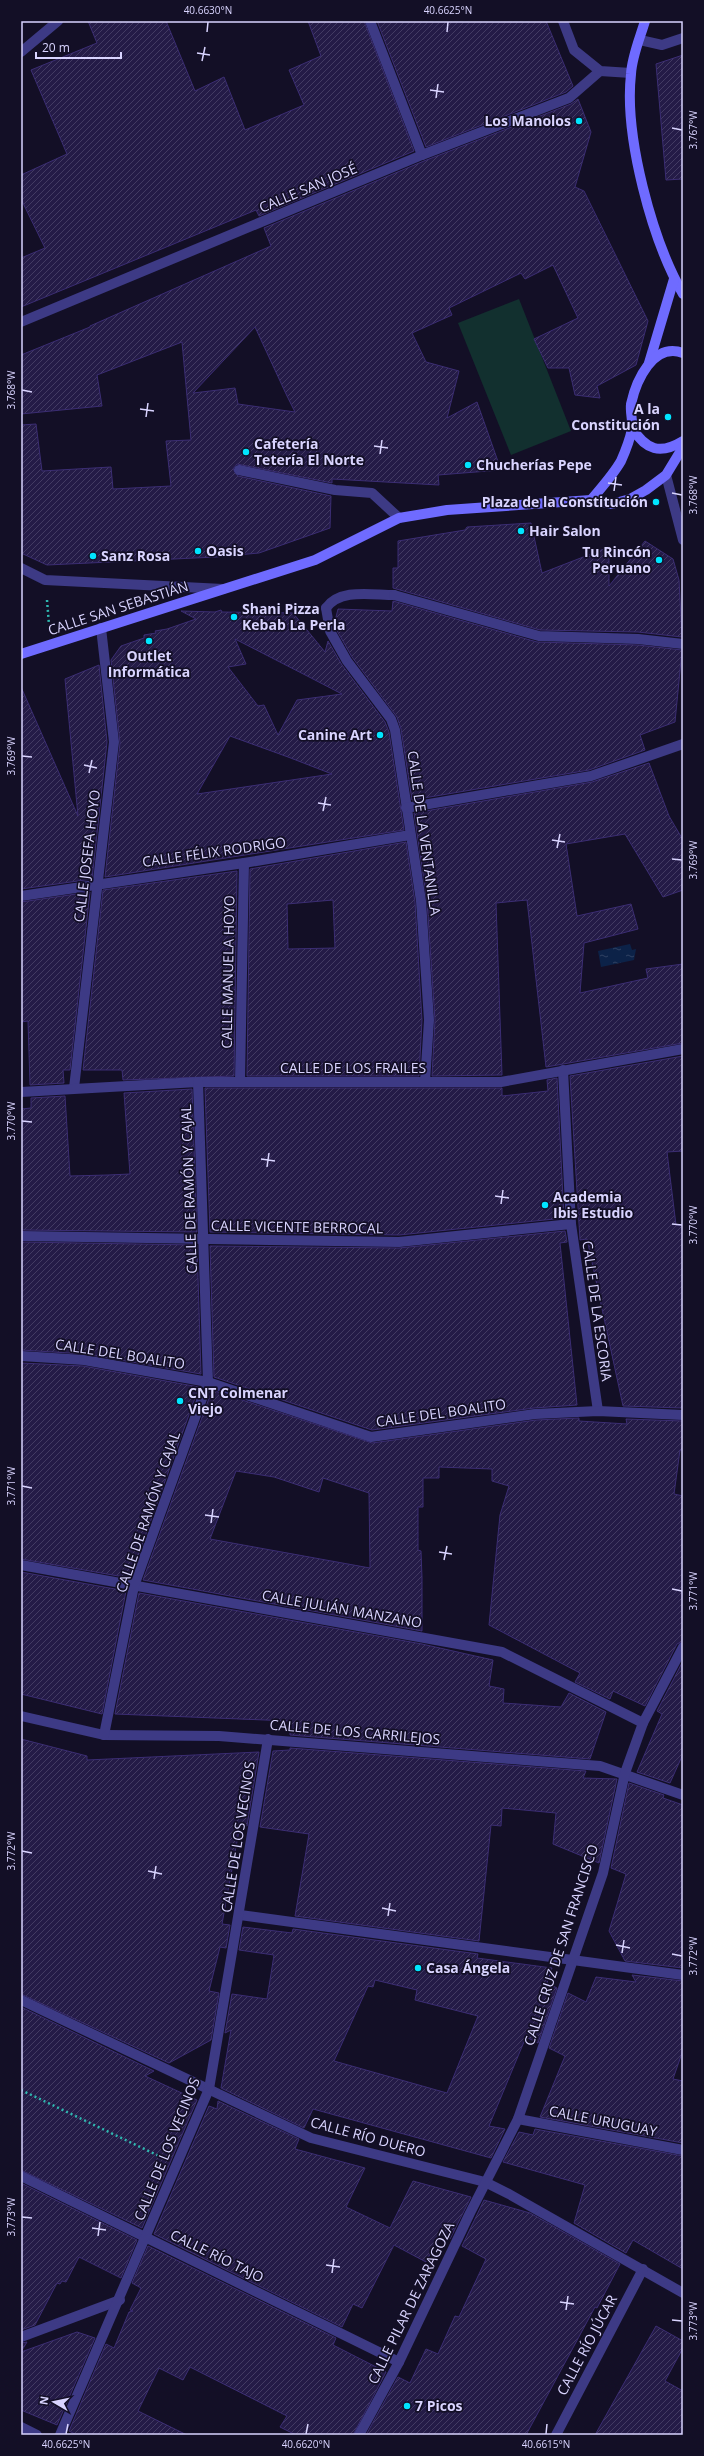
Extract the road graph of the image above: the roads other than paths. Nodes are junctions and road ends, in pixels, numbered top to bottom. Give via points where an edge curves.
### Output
1 (58, 21) edge
2 (370, 21) edge
3 (563, 21) edge
4 (646, 21) edge
5 (683, 38) edge
6 (640, 40) junction
7 (21, 52) edge
8 (600, 71) junction
9 (630, 73) junction
10 (422, 155) junction
11 (674, 279) junction
12 (683, 294) edge
13 (21, 322) edge
14 (683, 354) edge
15 (649, 363) junction
16 (632, 428) junction
17 (683, 441) edge
18 (683, 447) edge
19 (239, 470) dead end
20 (666, 475) junction
21 (591, 500) junction
22 (399, 518) junction
23 (680, 521) edge
24 (683, 540) edge
25 (21, 568) edge
26 (223, 589) junction
27 (101, 628) junction
28 (683, 644) edge
29 (21, 654) edge
30 (683, 744) edge
31 (406, 808) junction
32 (410, 835) junction
33 (244, 864) junction
34 (98, 883) junction
35 (21, 896) edge
36 (683, 1048) edge
37 (563, 1070) junction
38 (240, 1081) junction
39 (198, 1082) junction
40 (425, 1082) junction
41 (74, 1088) junction
42 (21, 1092) edge
43 (571, 1224) junction
44 (21, 1236) edge
45 (205, 1240) junction
46 (21, 1356) edge
47 (208, 1382) junction
48 (598, 1411) junction
49 (683, 1415) edge
50 (21, 1565) edge
51 (134, 1586) junction
52 (683, 1647) edge
53 (21, 1716) edge
54 (643, 1723) junction
55 (104, 1735) junction
56 (268, 1739) junction
57 (625, 1773) junction
58 (683, 1794) edge
59 (240, 1915) junction
60 (575, 1959) junction
61 (683, 1975) edge
62 (21, 2000) edge
63 (209, 2089) junction
64 (518, 2119) junction
65 (683, 2150) edge
66 (21, 2176) edge
67 (484, 2182) junction
68 (147, 2237) junction
69 (643, 2269) junction
70 (683, 2293) edge
71 (120, 2300) junction
72 (21, 2337) edge
73 (400, 2362) junction
74 (21, 2427) edge
75 (37, 2435) edge
76 (60, 2435) edge
77 (359, 2435) edge
78 (556, 2435) edge

1 - 7 street
2 - 10 street
3 - 8 street via 574,50
4 - 6 street
5 - 6 street via 662,45
6 - 9 street
8 - 9 street
8 - 10 street, CALLE SAN JOSÉ via 569,98
9 - 11 street via 631,131 647,204
10 - 13 street, CALLE SAN JOSÉ
11 - 12 street
11 - 15 street
14 - 15 street via 662,354
15 - 16 street via 638,381 631,406
16 - 17 street via 641,442 656,449 674,447
16 - 21 street via 621,460
18 - 20 street
19 - 22 street via 335,490 372,493
20 - 21 street via 630,499 612,504
20 - 23 street
21 - 22 street, CALLE SAN SEBASTIÁN via 447,510
22 - 26 street, CALLE SAN SEBASTIÁN via 315,560
23 - 24 street
25 - 26 street, CALLE SAN SEBASTIÁN via 45,580
26 - 27 street, CALLE SAN SEBASTIÁN
27 - 29 street, CALLE SAN SEBASTIÁN
27 - 34 street, CALLE JOSEFA HOYO via 114,742
28 - 31 street, CALLE DE LA VENTANILLA via 638,639 539,636 394,596 350,594 332,600 326,608 330,631 347,661 391,719 395,730
30 - 31 street via 591,776
31 - 32 street, CALLE DE LA VENTANILLA
32 - 33 street, CALLE FÉLIX RODRIGO
32 - 40 street, CALLE DE LA VENTANILLA via 421,901 429,1020
33 - 34 street, CALLE FÉLIX RODRIGO
33 - 38 street, CALLE MANUELA HOYO
34 - 35 street, CALLE FÉLIX RODRIGO
34 - 41 street, CALLE JOSEFA HOYO
36 - 37 street, CALLE DE LOS FRAILES
37 - 40 street, CALLE DE LOS FRAILES via 501,1082
37 - 43 street, CALLE DE LA ESCORIA
38 - 39 street, CALLE DE LOS FRAILES
38 - 40 street, CALLE DE LOS FRAILES
39 - 41 street, CALLE DE LOS FRAILES
39 - 45 street, CALLE DE RAMÓN Y CAJAL
41 - 42 street, CALLE DE LOS FRAILES
43 - 45 street, CALLE VICENTE BERROCAL via 399,1242
43 - 48 street, CALLE DE LA ESCORIA
44 - 45 street, CALLE VICENTE BERROCAL
45 - 47 street, CALLE DE RAMÓN Y CAJAL
46 - 47 street, CALLE DEL BOALITO via 84,1360
47 - 48 street, CALLE DEL BOALITO via 371,1437 535,1414
47 - 51 street, CALLE DE RAMÓN Y CAJAL
48 - 49 street, CALLE DEL BOALITO
50 - 51 street, CALLE JULIÁN MANZANO
51 - 54 street, CALLE JULIÁN MANZANO via 502,1652
51 - 55 street, CALLE DE RAMÓN Y CAJAL
52 - 54 street, CALLE CRUZ DE SAN FRANCISCO
53 - 55 street, CALLE DE LOS CARRILEJOS
54 - 57 street, CALLE CRUZ DE SAN FRANCISCO
55 - 56 street, CALLE DE LOS CARRILEJOS
56 - 57 street, CALLE DE LOS CARRILEJOS via 600,1766
56 - 59 street, CALLE DE LOS VECINOS
57 - 58 street, CALLE DE LOS CARRILEJOS
57 - 60 street, CALLE CRUZ DE SAN FRANCISCO via 603,1873
59 - 60 street
59 - 63 street, CALLE DE LOS VECINOS
60 - 61 street
60 - 64 street, CALLE CRUZ DE SAN FRANCISCO
62 - 63 street, CALLE RÍO DUERO
63 - 67 street, CALLE RÍO DUERO via 311,2138
63 - 68 street, CALLE DE LOS VECINOS
64 - 65 street, CALLE URUGUAY
64 - 67 street, CALLE CRUZ DE SAN FRANCISCO
66 - 68 street, CALLE RÍO TAJO
67 - 69 street, CALLE RÍO DUERO
67 - 73 street, CALLE PILAR DE ZARAGOZA
68 - 71 street, CALLE DE LOS VECINOS
68 - 73 street, CALLE RÍO TAJO
69 - 70 street, CALLE RÍO DUERO
69 - 78 street, CALLE RÍO JÚCAR
71 - 72 street
71 - 76 street, CALLE DE LOS VECINOS
73 - 77 street, CALLE PILAR DE ZARAGOZA
74 - 75 street

